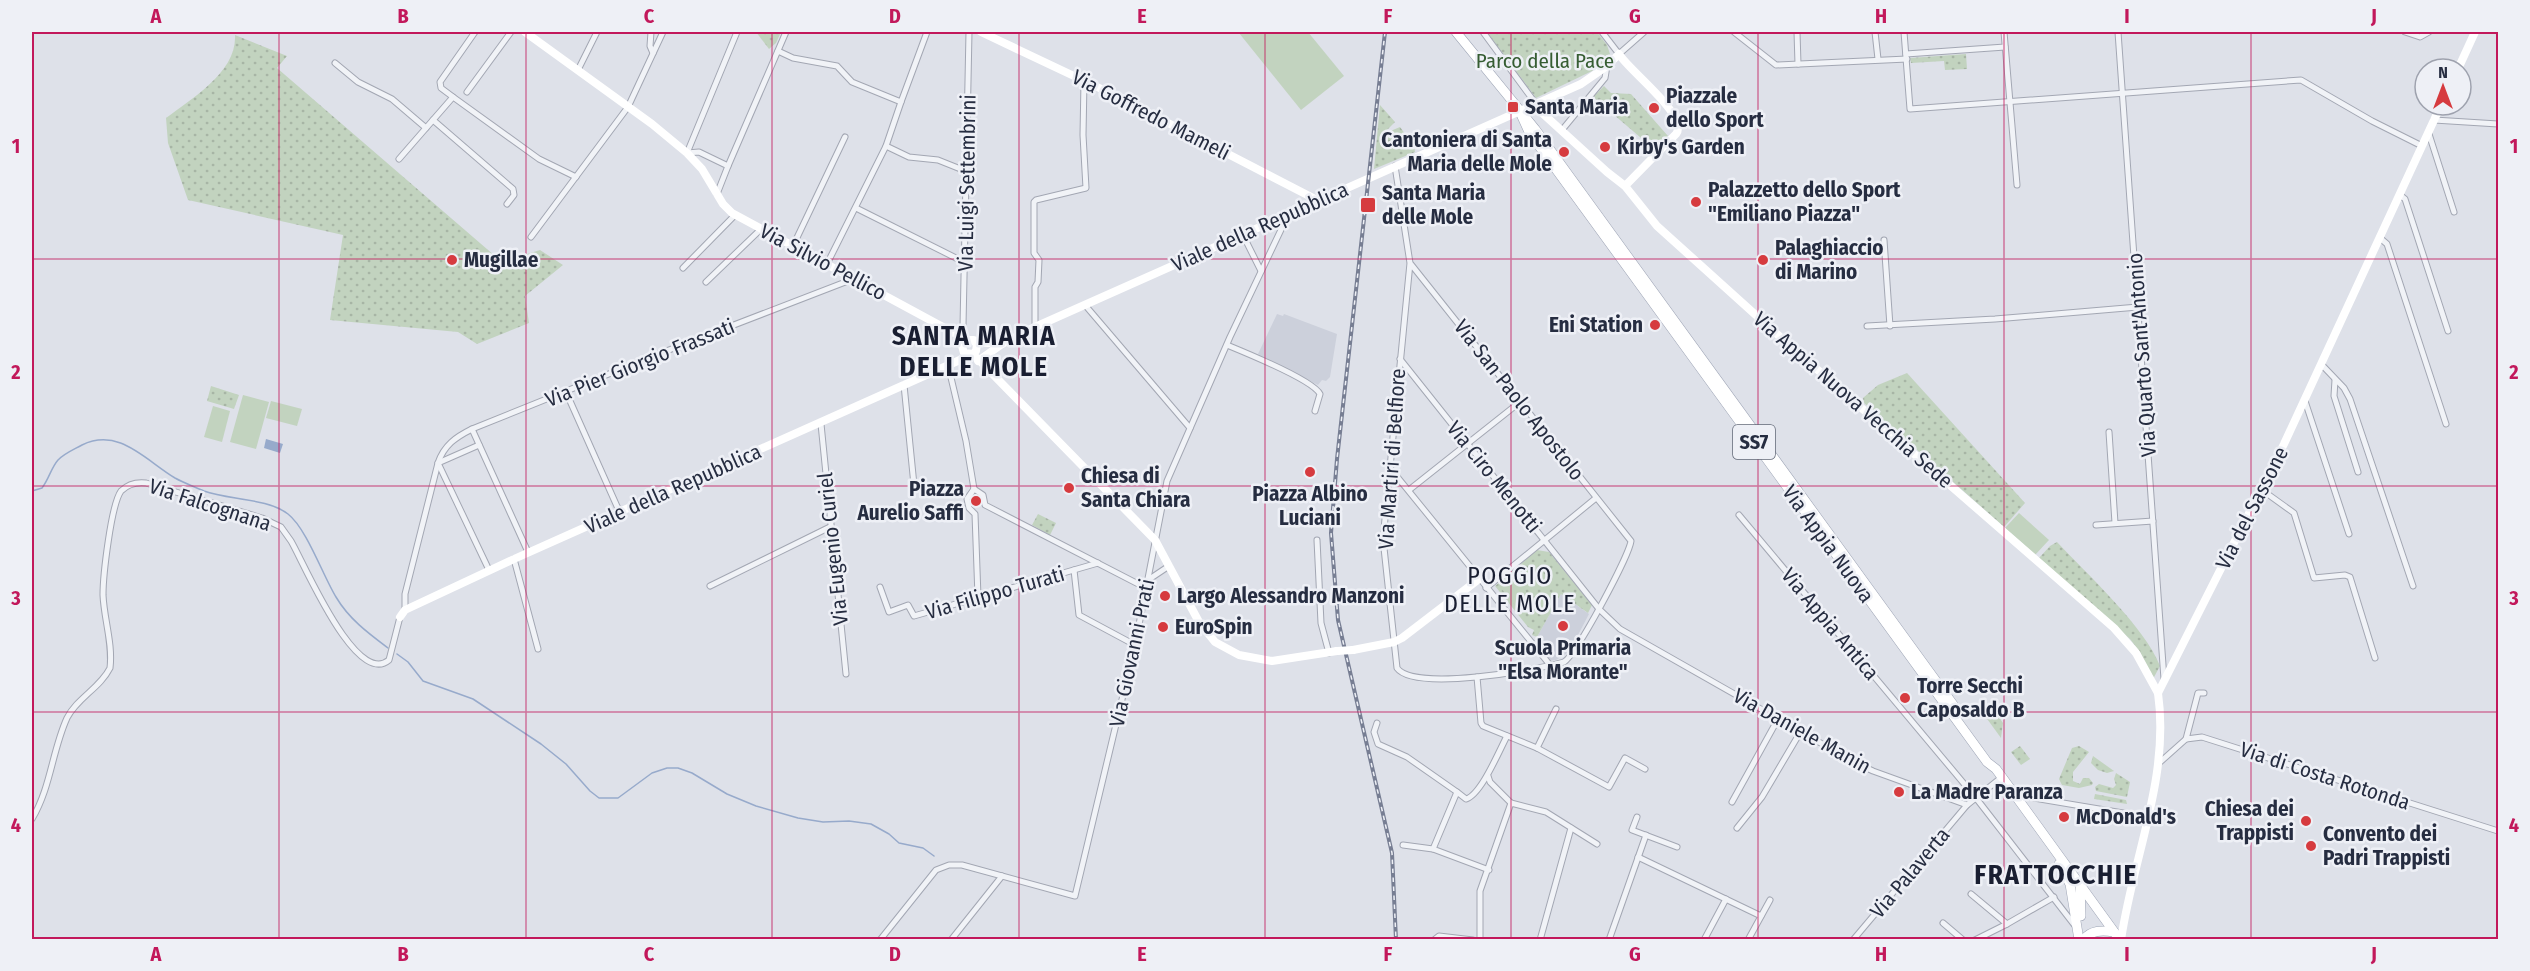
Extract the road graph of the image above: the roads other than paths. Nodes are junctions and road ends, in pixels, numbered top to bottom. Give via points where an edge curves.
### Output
1 (475, 32) edge
2 (511, 32) edge
3 (525, 32) edge
4 (597, 32) edge
5 (651, 32) edge
6 (663, 32) edge
7 (737, 32) edge
8 (786, 32) edge
9 (927, 32) edge
10 (969, 32) edge
11 (981, 32) edge
12 (1458, 32) edge
13 (1483, 32) edge
14 (1602, 32) edge
15 (1644, 32) edge
16 (1734, 32) edge
17 (1797, 32) edge
18 (1875, 32) edge
19 (1904, 32) edge
20 (2004, 32) edge
21 (2118, 32) edge
22 (2405, 32) edge
23 (2429, 32) edge
24 (2475, 32) edge
25 (2005, 47) junction
26 (778, 51) junction
27 (653, 53) junction
28 (1619, 54) junction
29 (1906, 56) junction
30 (2464, 57) edge
31 (1878, 59) junction
32 (334, 63) dead end
33 (1798, 64) junction
34 (1607, 66) junction
35 (1629, 67) junction
36 (579, 70) junction
37 (1084, 81) junction
38 (467, 92) dead end
39 (2123, 94) junction
40 (453, 96) junction
41 (901, 102) junction
42 (2009, 102) junction
43 (628, 107) junction
44 (1538, 107) junction
45 (1519, 110) junction
46 (2435, 117) edge
47 (433, 120) junction
48 (2434, 120) junction
49 (2499, 124) edge
50 (426, 128) junction
51 (1562, 130) junction
52 (2428, 133) junction
53 (845, 137) dead end
54 (886, 146) junction
55 (2422, 146) junction
56 (687, 153) junction
57 (399, 159) dead end
58 (728, 166) junction
59 (1395, 166) junction
60 (968, 172) junction
61 (576, 177) junction
62 (2017, 185) dead end
63 (1625, 186) junction
64 (717, 194) junction
65 (2400, 195) junction
66 (1319, 201) junction
67 (507, 204) dead end
68 (856, 208) junction
69 (2454, 212) dead end
70 (735, 215) junction
71 (1288, 215) junction
72 (761, 229) junction
73 (1244, 235) junction
74 (531, 237) dead end
75 (2380, 238) junction
76 (1884, 240) dead end
77 (794, 246) junction
78 (1884, 250) junction
79 (1842, 253) dead end
80 (966, 263) junction
81 (1410, 263) junction
82 (827, 264) junction
83 (683, 268) dead end
84 (1261, 270) junction
85 (851, 277) junction
86 (706, 282) dead end
87 (1084, 305) junction
88 (2138, 307) junction
89 (1867, 326) dead end
90 (1890, 326) junction
91 (1035, 327) junction
92 (2448, 331) dead end
93 (959, 334) junction
94 (971, 341) junction
95 (1002, 344) junction
96 (1227, 345) junction
97 (962, 348) junction
98 (974, 357) junction
99 (1399, 358) junction
100 (949, 365) junction
101 (2322, 365) junction
102 (2335, 380) junction
103 (904, 385) junction
104 (566, 392) junction
105 (2305, 401) junction
106 (1520, 402) junction
107 (1315, 411) dead end
108 (821, 424) junction
109 (2446, 424) dead end
110 (472, 429) junction
111 (1190, 429) junction
112 (2109, 432) dead end
113 (1467, 444) junction
114 (479, 445) junction
115 (438, 463) junction
116 (1390, 468) junction
117 (2358, 472) dead end
118 (914, 485) dead end
119 (974, 489) junction
120 (1409, 490) junction
121 (2262, 490) junction
122 (1596, 498) junction
123 (620, 513) junction
124 (1739, 515) dead end
125 (2154, 521) junction
126 (2115, 524) junction
127 (2096, 525) dead end
128 (830, 527) junction
129 (2349, 534) dead end
130 (1628, 537) joint
131 (1155, 540) junction
132 (1317, 540) dead end
133 (1544, 540) junction
134 (528, 552) junction
135 (514, 559) junction
136 (1098, 563) junction
137 (1169, 566) junction
138 (489, 570) junction
139 (1074, 570) junction
140 (1479, 579) junction
141 (1148, 580) junction
142 (710, 586) dead end
143 (2412, 586) dead end
144 (880, 587) dead end
145 (1146, 588) junction
146 (1486, 588) junction
147 (978, 597) junction
148 (1599, 609) junction
149 (403, 614) junction
150 (1394, 642) junction
151 (1643, 642) joint
152 (1135, 645) junction
153 (538, 649) dead end
154 (1333, 652) junction
155 (2375, 658) dead end
156 (1550, 665) junction
157 (846, 674) dead end
158 (1477, 677) junction
159 (2164, 679) junction
160 (2158, 693) junction
161 (2204, 693) dead end
162 (1557, 710) dead end
163 (1778, 719) junction
164 (1377, 723) dead end
165 (1801, 731) junction
166 (1507, 736) junction
167 (2186, 739) junction
168 (1538, 748) junction
169 (2159, 763) junction
170 (1645, 769) dead end
171 (1999, 773) junction
172 (1488, 776) junction
173 (1457, 792) junction
174 (2015, 795) junction
175 (1976, 798) junction
176 (1732, 802) dead end
177 (1511, 803) junction
178 (1967, 806) junction
179 (1637, 817) dead end
180 (2147, 817) junction
181 (32, 819) edge
182 (1571, 828) junction
183 (1737, 828) dead end
184 (2499, 831) edge
185 (1646, 835) junction
186 (2047, 840) junction
187 (1597, 844) dead end
188 (1403, 845) dead end
189 (1677, 847) dead end
190 (1433, 849) junction
191 (1638, 857) junction
192 (1489, 870) junction
193 (1002, 876) junction
194 (2080, 884) junction
195 (1971, 894) dead end
196 (2054, 897) junction
197 (1726, 899) junction
198 (1770, 900) dead end
199 (1761, 916) junction
200 (1943, 922) dead end
201 (2007, 924) junction
202 (2080, 936) edge
203 (2119, 937) edge
204 (880, 939) edge
205 (951, 939) edge
206 (1434, 939) edge
207 (1473, 939) edge
208 (1480, 939) edge
209 (1540, 939) edge
210 (1609, 939) edge
211 (1704, 939) edge
212 (1748, 939) edge
213 (1853, 939) edge
214 (1962, 939) edge
215 (1975, 939) edge

1 - 40 street via 439,84
2 - 38 street
3 - 36 street, Via Silvio Pellico
4 - 36 street
5 - 27 street
6 - 27 street
7 - 56 street
8 - 26 street
9 - 41 street
10 - 60 street, Via Luigi Settembrini
11 - 37 street, Via Goffredo Mameli
12 - 45 main road, Via Appia Nuova / SS7
13 - 44 street
14 - 28 street
15 - 28 street
16 - 33 street via 1772,63
17 - 33 street
18 - 31 street
19 - 29 street
20 - 25 street
21 - 39 street, Via Quarto Sant'Antonio
22 - 23 street via 2420,37
24 - 30 street
25 - 29 street
25 - 42 street
26 - 41 street via 793,58 837,66 852,82
26 - 58 street
27 - 43 street
28 - 34 street
28 - 35 street
29 - 31 street
29 - 42 street via 1910,109
31 - 33 street
32 - 50 street via 358,82 392,99
34 - 35 street
34 - 44 street
34 - 51 street via 1605,78
35 - 63 street via 1677,119 1679,127
36 - 43 street, Via Silvio Pellico
37 - 66 street, Via Goffredo Mameli
37 - 91 street via 1086,188 1034,202 1034,254 1039,260
39 - 42 street
39 - 55 street via 2301,80
39 - 88 street, Via Quarto Sant'Antonio
40 - 47 street
40 - 61 street via 539,159
41 - 54 street
42 - 62 street
43 - 56 street, Via Silvio Pellico
43 - 61 street
44 - 45 street
44 - 51 street, Via Appia Nuova Vecchia Sede
45 - 59 street, Viale della Repubblica
45 - 171 main road, Via Appia Nuova / SS7
46 - 48 street, Via del Sassone
47 - 50 street
47 - 67 street via 512,188 514,194
48 - 49 street
48 - 52 street, Via del Sassone
50 - 57 street
51 - 63 street, Via Appia Nuova Vecchia Sede
52 - 55 street, Via del Sassone
52 - 69 street
53 - 77 street
54 - 60 street via 909,157 938,160
54 - 68 street
55 - 65 street, Via del Sassone
56 - 58 street via 699,152
56 - 64 street, Via Silvio Pellico
58 - 64 street
59 - 66 street, Viale della Repubblica
59 - 81 street, Via Martiri di Belfiore
60 - 80 street, Via Luigi Settembrini
61 - 74 street
63 - 160 street, Via Appia Nuova Vecchia Sede via 1661,229 1788,344 2114,628 2136,653
64 - 70 street, Via Silvio Pellico
65 - 75 street, Via del Sassone
65 - 92 street via 2405,199
66 - 71 street, Viale della Repubblica
68 - 80 street
68 - 82 street
70 - 72 street, Via Silvio Pellico
70 - 83 street
71 - 73 street, Viale della Repubblica
71 - 84 street, Via Giovanni Prati
72 - 77 street, Via Silvio Pellico
72 - 86 street
73 - 84 street
73 - 87 street, Viale della Repubblica
75 - 101 street, Via del Sassone
75 - 109 street via 2387,244
76 - 78 street
77 - 82 street, Via Silvio Pellico
78 - 79 street
78 - 90 street
80 - 93 street, Via Luigi Settembrini via 963,326
81 - 99 street, Via Martiri di Belfiore
81 - 106 street, Via San Paolo Apostolo
82 - 85 street, Via Silvio Pellico
84 - 96 street, Via Giovanni Prati
85 - 93 street, Via Silvio Pellico
85 - 104 street, Via Pier Giorgio Frassati
87 - 91 street, Viale della Repubblica
87 - 111 street
88 - 90 street
88 - 125 street, Via Quarto Sant'Antonio
89 - 90 street
91 - 95 street, Viale della Repubblica
93 - 94 street, Via Silvio Pellico
94 - 95 street
94 - 97 street via 963,343
94 - 98 street via 977,349
95 - 98 street, Viale della Repubblica
96 - 107 street via 1315,387 1320,394
96 - 111 street, Via Giovanni Prati
97 - 98 street
97 - 100 street
98 - 100 street, Viale della Repubblica
98 - 131 street
99 - 113 street, Via Ciro Menotti
99 - 116 street, Via Martiri di Belfiore
100 - 103 street, Viale della Repubblica
100 - 119 street
101 - 102 street
101 - 105 street, Via del Sassone
102 - 117 street via 2334,396
102 - 143 street via 2350,399
103 - 108 street, Viale della Repubblica
103 - 118 street
104 - 110 street, Via Pier Giorgio Frassati
104 - 123 street
105 - 121 street, Via del Sassone
105 - 129 street
106 - 113 street
106 - 122 street, Via San Paolo Apostolo
108 - 123 street, Viale della Repubblica
108 - 128 street, Via Eugenio Curiel
110 - 114 street
110 - 115 street, Via Pier Giorgio Frassati via 450,442
111 - 131 street, Via Giovanni Prati via 1167,481
112 - 126 street
113 - 120 street
113 - 133 street, Via Ciro Menotti
114 - 115 street
114 - 134 street
115 - 138 street
115 - 149 street, Via Pier Giorgio Frassati
116 - 120 street
116 - 150 street, Via Martiri di Belfiore via 1384,548
119 - 136 street via 983,495 985,505
119 - 147 street via 967,503 975,514
120 - 140 street
121 - 155 street via 2294,513 2313,577 2349,577
121 - 159 street, Via del Sassone
122 - 130 street, Via San Paolo Apostolo
122 - 133 street
123 - 134 street, Viale della Repubblica
124 - 175 street, Via Appia Antica
125 - 126 street
125 - 159 street, Via Quarto Sant'Antonio
126 - 127 street
128 - 142 street
128 - 157 street, Via Eugenio Curiel
130 - 148 street, Via Martiri di Belfiore via 1631,544
131 - 137 street
131 - 141 street, Via Giovanni Prati
132 - 154 street via 1321,623
133 - 146 street
133 - 148 street, Via Ciro Menotti
134 - 135 street, Viale della Repubblica
135 - 138 street, Viale della Repubblica
135 - 153 street
136 - 139 street, Via Filippo Turati
136 - 145 street
137 - 141 street
137 - 154 street via 1206,634 1226,649 1272,661
138 - 149 street, Viale della Repubblica
139 - 147 street, Via Filippo Turati
139 - 152 street via 1079,615
140 - 146 street
140 - 150 street
141 - 145 street, Via Giovanni Prati
144 - 147 street, Via Filippo Turati via 889,612 908,605 914,616
145 - 152 street, Via Giovanni Prati
146 - 156 street
148 - 151 street, Via Ciro Menotti
148 - 156 street, Via Martiri di Belfiore via 1572,656
149 - 181 street, Via Falcognana via 390,659 381,665 369,663 346,641 280,526 146,483 127,486 119,495 115,510 104,583 110,668 67,718 47,789
150 - 154 street, bridge
150 - 158 street, Via Martiri di Belfiore via 1397,668 1405,675 1440,680
151 - 163 street, Via Daniele Manin
152 - 193 street, Via Giovanni Prati via 1075,896
156 - 158 street, Via Martiri di Belfiore
158 - 166 street via 1481,725
159 - 160 street, Via del Sassone
160 - 169 street, Via del Sassone
161 - 167 street via 2198,693
162 - 168 street
163 - 165 street, Via Daniele Manin
163 - 176 street
164 - 173 street via 1374,732 1378,744 1407,757
165 - 178 street, Via Daniele Manin via 1873,771
165 - 183 street via 1762,796
166 - 168 street
166 - 172 street
167 - 169 street
167 - 184 street, Via di Costa Rotonda via 2205,738
168 - 170 street via 1609,787 1625,758
169 - 180 street, Via del Sassone
171 - 174 main road, Via Appia Nuova / SS7
171 - 175 street, Via Palaverta
172 - 173 street via 1470,798
172 - 177 street
173 - 190 street
174 - 180 street
174 - 186 main road, Via Appia Nuova / SS7
175 - 178 street, Via Palaverta
175 - 196 street, Via Appia Antica
177 - 182 street via 1546,812
177 - 192 street
178 - 213 street, Via Palaverta
179 - 185 street via 1632,830
180 - 203 street, Via del Sassone
182 - 187 street
182 - 209 street
185 - 189 street
185 - 191 street
186 - 194 main road, Via Appia Nuova / SS7
186 - 202 main road via 2070,884
188 - 190 street
190 - 192 street
191 - 197 street
191 - 210 street
192 - 208 street via 1479,897
193 - 204 street, Via Giovanni Prati via 958,865 941,867
193 - 205 street
194 - 202 main road
194 - 203 main road, Via Appia Nuova / SS7
195 - 201 street
196 - 201 street
196 - 202 street, Via Appia Antica
197 - 199 street
197 - 211 street
198 - 199 street
199 - 212 street
200 - 214 street
201 - 215 street
202 - 203 main road via 2091,932
206 - 207 street

